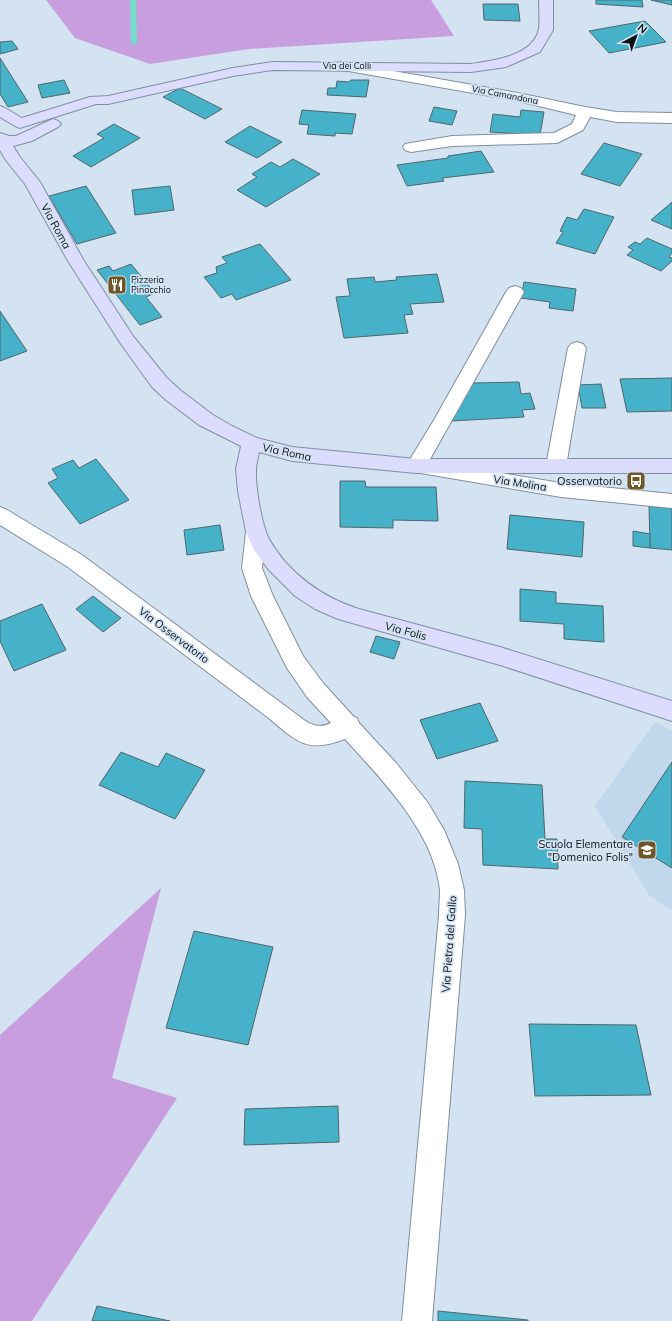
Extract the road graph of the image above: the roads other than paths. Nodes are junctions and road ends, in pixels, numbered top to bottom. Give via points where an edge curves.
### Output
1 (546, 0) edge
2 (339, 65) junction
3 (0, 111) edge
4 (585, 112) junction
5 (672, 118) edge
6 (24, 130) junction
7 (1, 136) edge
8 (411, 147) dead end
9 (32, 182) junction
10 (514, 292) dead end
11 (577, 348) dead end
12 (251, 443) junction
13 (416, 466) junction
14 (556, 466) junction
15 (672, 466) edge
16 (672, 501) edge
17 (0, 515) edge
18 (256, 532) junction
19 (672, 711) edge
20 (349, 725) junction
21 (417, 1321) edge

1 - 2 street, Via dei Colli via 546,30 535,49 506,63 470,68
2 - 4 street, Via Camandona via 518,97
2 - 6 street, Via dei Colli via 273,66 148,90 108,100 101,106 43,128
3 - 6 street
4 - 5 street, Via Camandona via 617,117
4 - 8 street via 578,127 557,138 452,142
6 - 7 street, Via dei Colli via 16,141
6 - 9 street, Via Roma via 26,157
7 - 9 street, Via Roma via 13,159
9 - 12 street, Via Roma via 76,262 126,340 159,382 206,420
10 - 13 street
11 - 14 street
12 - 13 street, Via Roma via 313,458
12 - 18 street, Via Folis via 246,477
13 - 14 street, Via Roma
13 - 16 street, Via Molina via 561,490
14 - 15 street, Via Roma
17 - 20 street, Via Osservatorio via 75,561 305,733 323,738
18 - 19 street, Via Folis via 267,553 295,585 314,600 340,612 500,656
18 - 20 street, Via Pietra del Gallo via 252,568 280,634 295,662 315,690
20 - 21 street, Via Pietra del Gallo via 420,811 436,838 452,890 452,915

